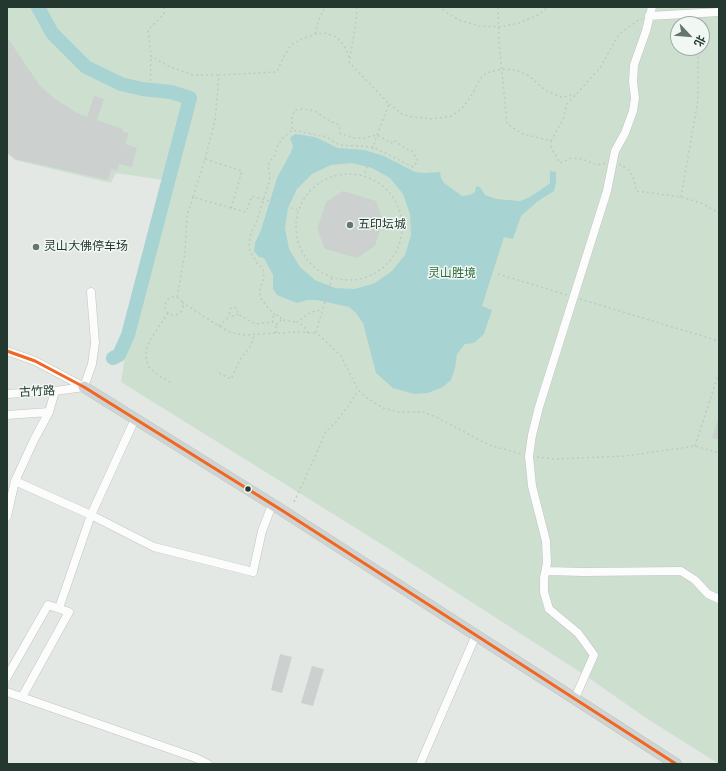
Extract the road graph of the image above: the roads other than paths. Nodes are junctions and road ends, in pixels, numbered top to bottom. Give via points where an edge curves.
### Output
1 (652, 7) edge
2 (719, 12) edge
3 (649, 16) junction
4 (91, 292) dead end
5 (7, 351) edge
6 (84, 387) junction
7 (56, 391) junction
8 (7, 394) edge
9 (49, 412) junction
10 (7, 415) edge
11 (135, 419) junction
12 (15, 481) junction
13 (272, 504) junction
14 (91, 515) junction
15 (7, 516) edge
16 (546, 571) junction
17 (719, 599) edge
18 (59, 608) junction
19 (476, 635) junction
20 (7, 677) edge
21 (7, 692) edge
22 (22, 697) junction
23 (575, 698) junction
24 (208, 764) edge
25 (420, 764) edge
26 (676, 764) edge

1 - 3 street
2 - 3 street
3 - 16 street via 634,65 633,110 616,151 607,191 532,435 529,456 532,486 546,541
4 - 6 street via 95,343 92,364
5 - 6 street via 35,361
6 - 7 street, 古竹路
6 - 11 main road
7 - 8 street, 古竹路
7 - 9 street
9 - 10 street
9 - 12 street
11 - 13 main road
11 - 14 street
12 - 14 street
12 - 15 street
13 - 14 street via 262,531 253,572 154,547
13 - 19 main road
14 - 18 street
16 - 17 street via 681,571 695,580 708,594
16 - 23 street via 544,592 548,609 578,633 594,655
18 - 20 street via 48,605
18 - 22 street via 69,612
19 - 23 main road
19 - 25 street
21 - 22 street
22 - 24 street
23 - 26 main road

